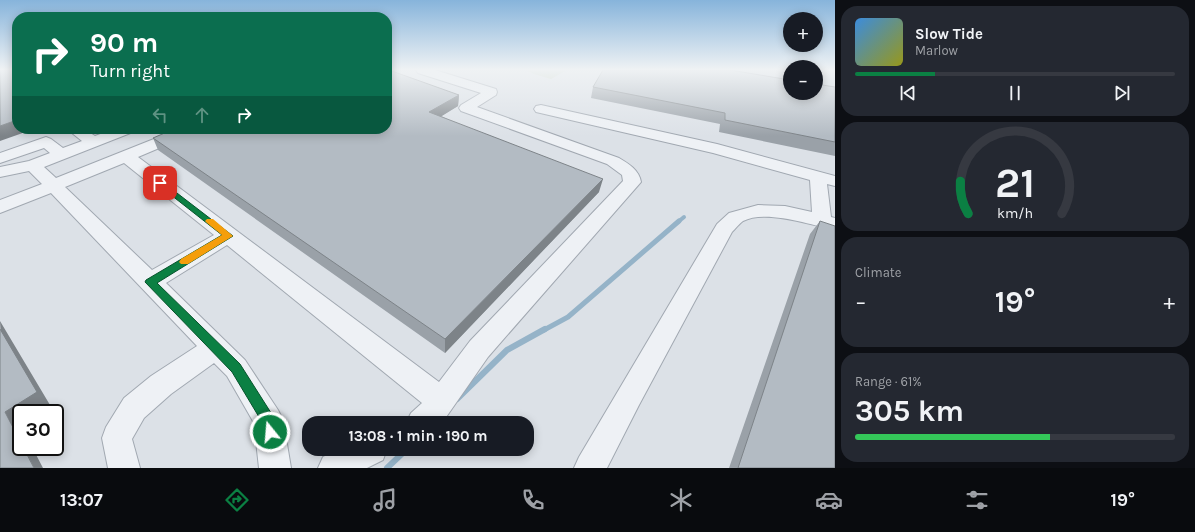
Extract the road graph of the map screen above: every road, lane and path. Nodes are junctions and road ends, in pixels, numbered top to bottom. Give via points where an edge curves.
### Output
1 (490, 92) edge
2 (541, 109) dead end
3 (81, 134) edge
4 (115, 134) edge
5 (180, 134) edge
6 (93, 142) junction
7 (60, 154) junction
8 (126, 156) junction
9 (2, 165) edge
10 (33, 165) junction
11 (818, 177) junction
12 (835, 181) edge
13 (53, 186) junction
14 (0, 207) edge
15 (829, 222) edge
16 (228, 236) junction
17 (150, 282) junction
18 (216, 347) junction
19 (442, 401) junction
20 (429, 416) edge
21 (358, 456) edge
22 (124, 468) edge
23 (275, 468) edge
24 (334, 468) edge
25 (590, 468) edge

1 - 19 street via 466,108 612,161 626,169 632,176 632,182 480,349
2 - 11 street via 717,149
3 - 6 street
4 - 6 street
5 - 8 street
6 - 7 street
7 - 9 street via 46,142
7 - 10 street
8 - 13 street
8 - 16 street
9 - 10 street
10 - 13 street
11 - 12 street
11 - 15 street
13 - 14 street
13 - 17 street
15 - 25 street via 785,212 758,211 736,217 724,229
16 - 17 street
16 - 19 street
17 - 18 street
18 - 22 street via 161,385 134,408 117,438
18 - 23 street via 236,368 268,420
19 - 20 street
21 - 24 street

